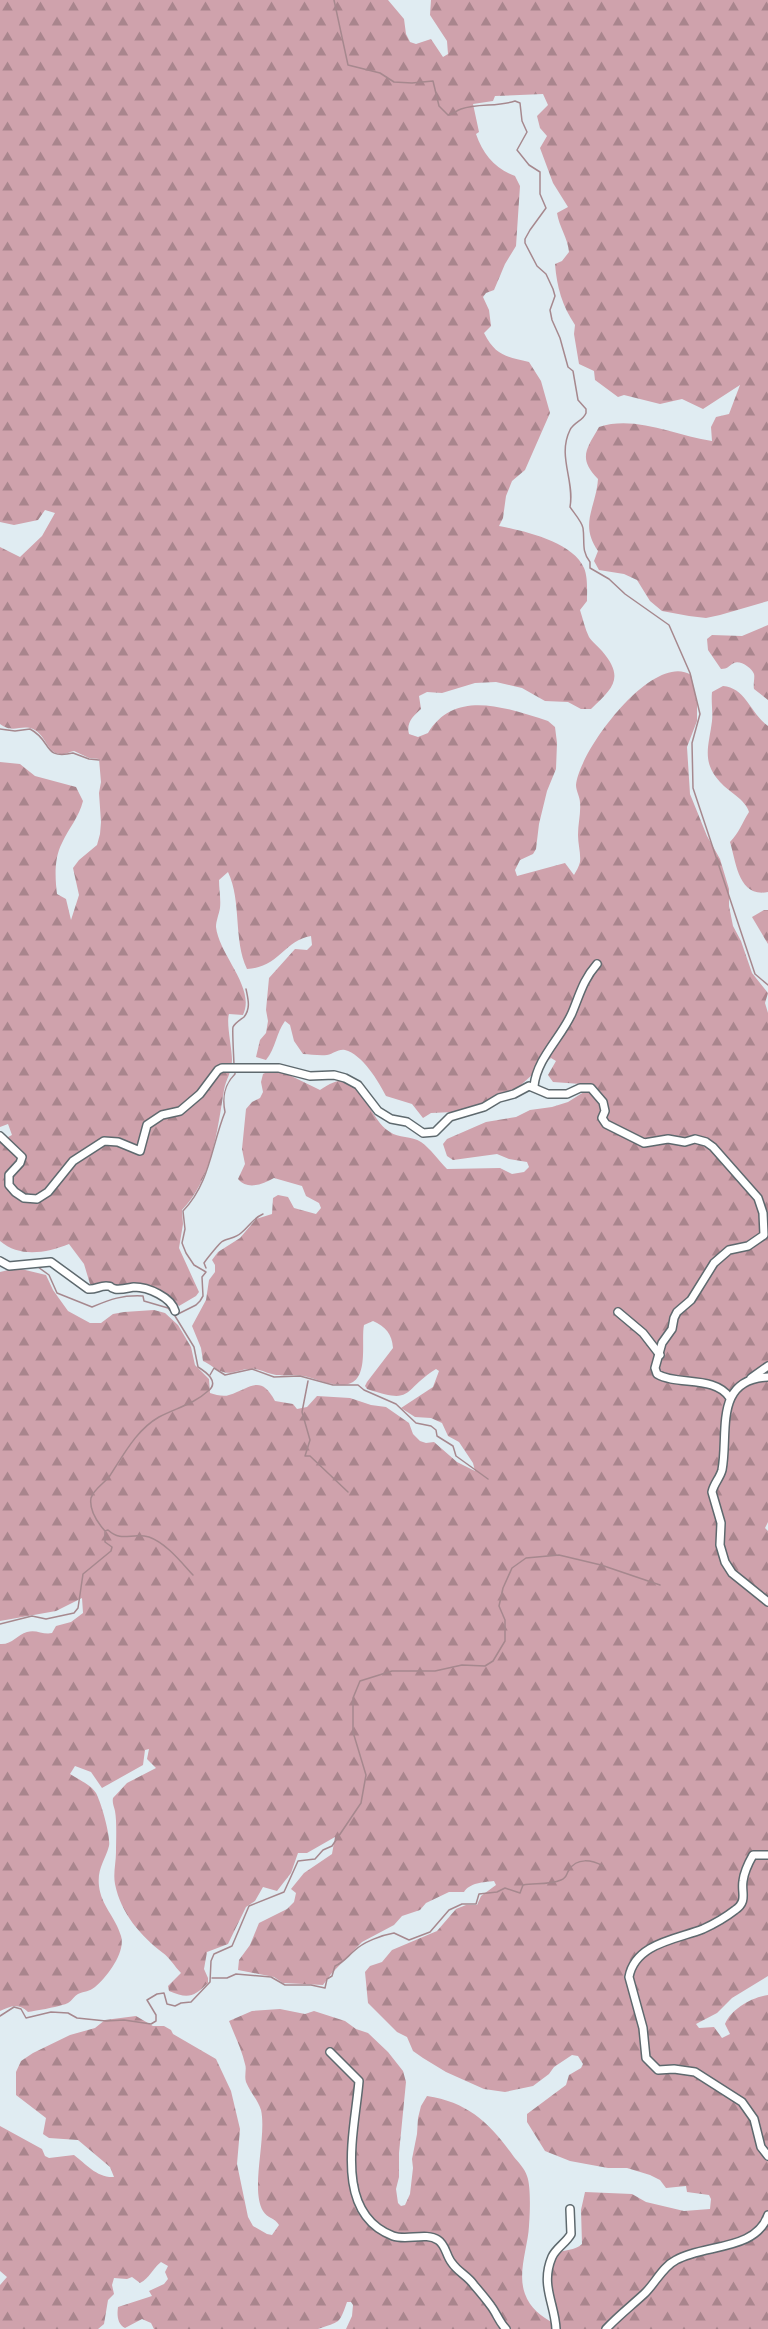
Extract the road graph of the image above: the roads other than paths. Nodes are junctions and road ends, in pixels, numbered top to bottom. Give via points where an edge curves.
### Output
1 (597, 964) dead end
2 (534, 1086) junction
3 (0, 1136) edge
4 (0, 1262) edge
5 (175, 1311) dead end
6 (618, 1312) dead end
7 (660, 1355) junction
8 (768, 1366) edge
9 (768, 1377) edge
10 (749, 1380) junction
11 (730, 1398) junction
12 (767, 1596) edge
13 (768, 1855) edge
14 (330, 2052) dead end
15 (768, 2156) edge
16 (570, 2209) dead end
17 (768, 2215) edge
18 (506, 2329) edge
19 (556, 2329) edge
20 (606, 2329) edge

1 - 2 street via 538,1068
2 - 3 street via 450,1117 435,1132 423,1133 378,1111 358,1085 345,1078 310,1076 279,1068 222,1068 180,1111 162,1115 147,1125 140,1151 104,1141 74,1161 44,1197 30,1199 9,1185 9,1175 22,1156
2 - 7 street via 548,1094 591,1088 603,1102 602,1118 606,1124 640,1142 706,1142 758,1197 764,1235 748,1246 718,1257 692,1300 677,1312
4 - 5 street via 9,1266 51,1262 87,1289 144,1288 165,1296
6 - 7 street via 643,1333
7 - 11 street via 655,1368 660,1376 701,1382
8 - 10 street
9 - 10 street
10 - 11 street via 738,1386
11 - 12 street via 722,1472 712,1492 721,1523 720,1545 729,1570
13 - 15 street via 753,1855 750,1860 743,1880 745,1898 738,1908 711,1925 658,1944 642,1955 629,1977 648,2062 658,2070 686,2069 702,2075 742,2102 754,2119 761,2147
14 - 18 street via 359,2080 351,2154 352,2188 362,2214 393,2236 438,2240 455,2268 468,2277
16 - 19 street via 571,2234 549,2266 549,2301
17 - 20 street via 756,2234 726,2247 676,2260

